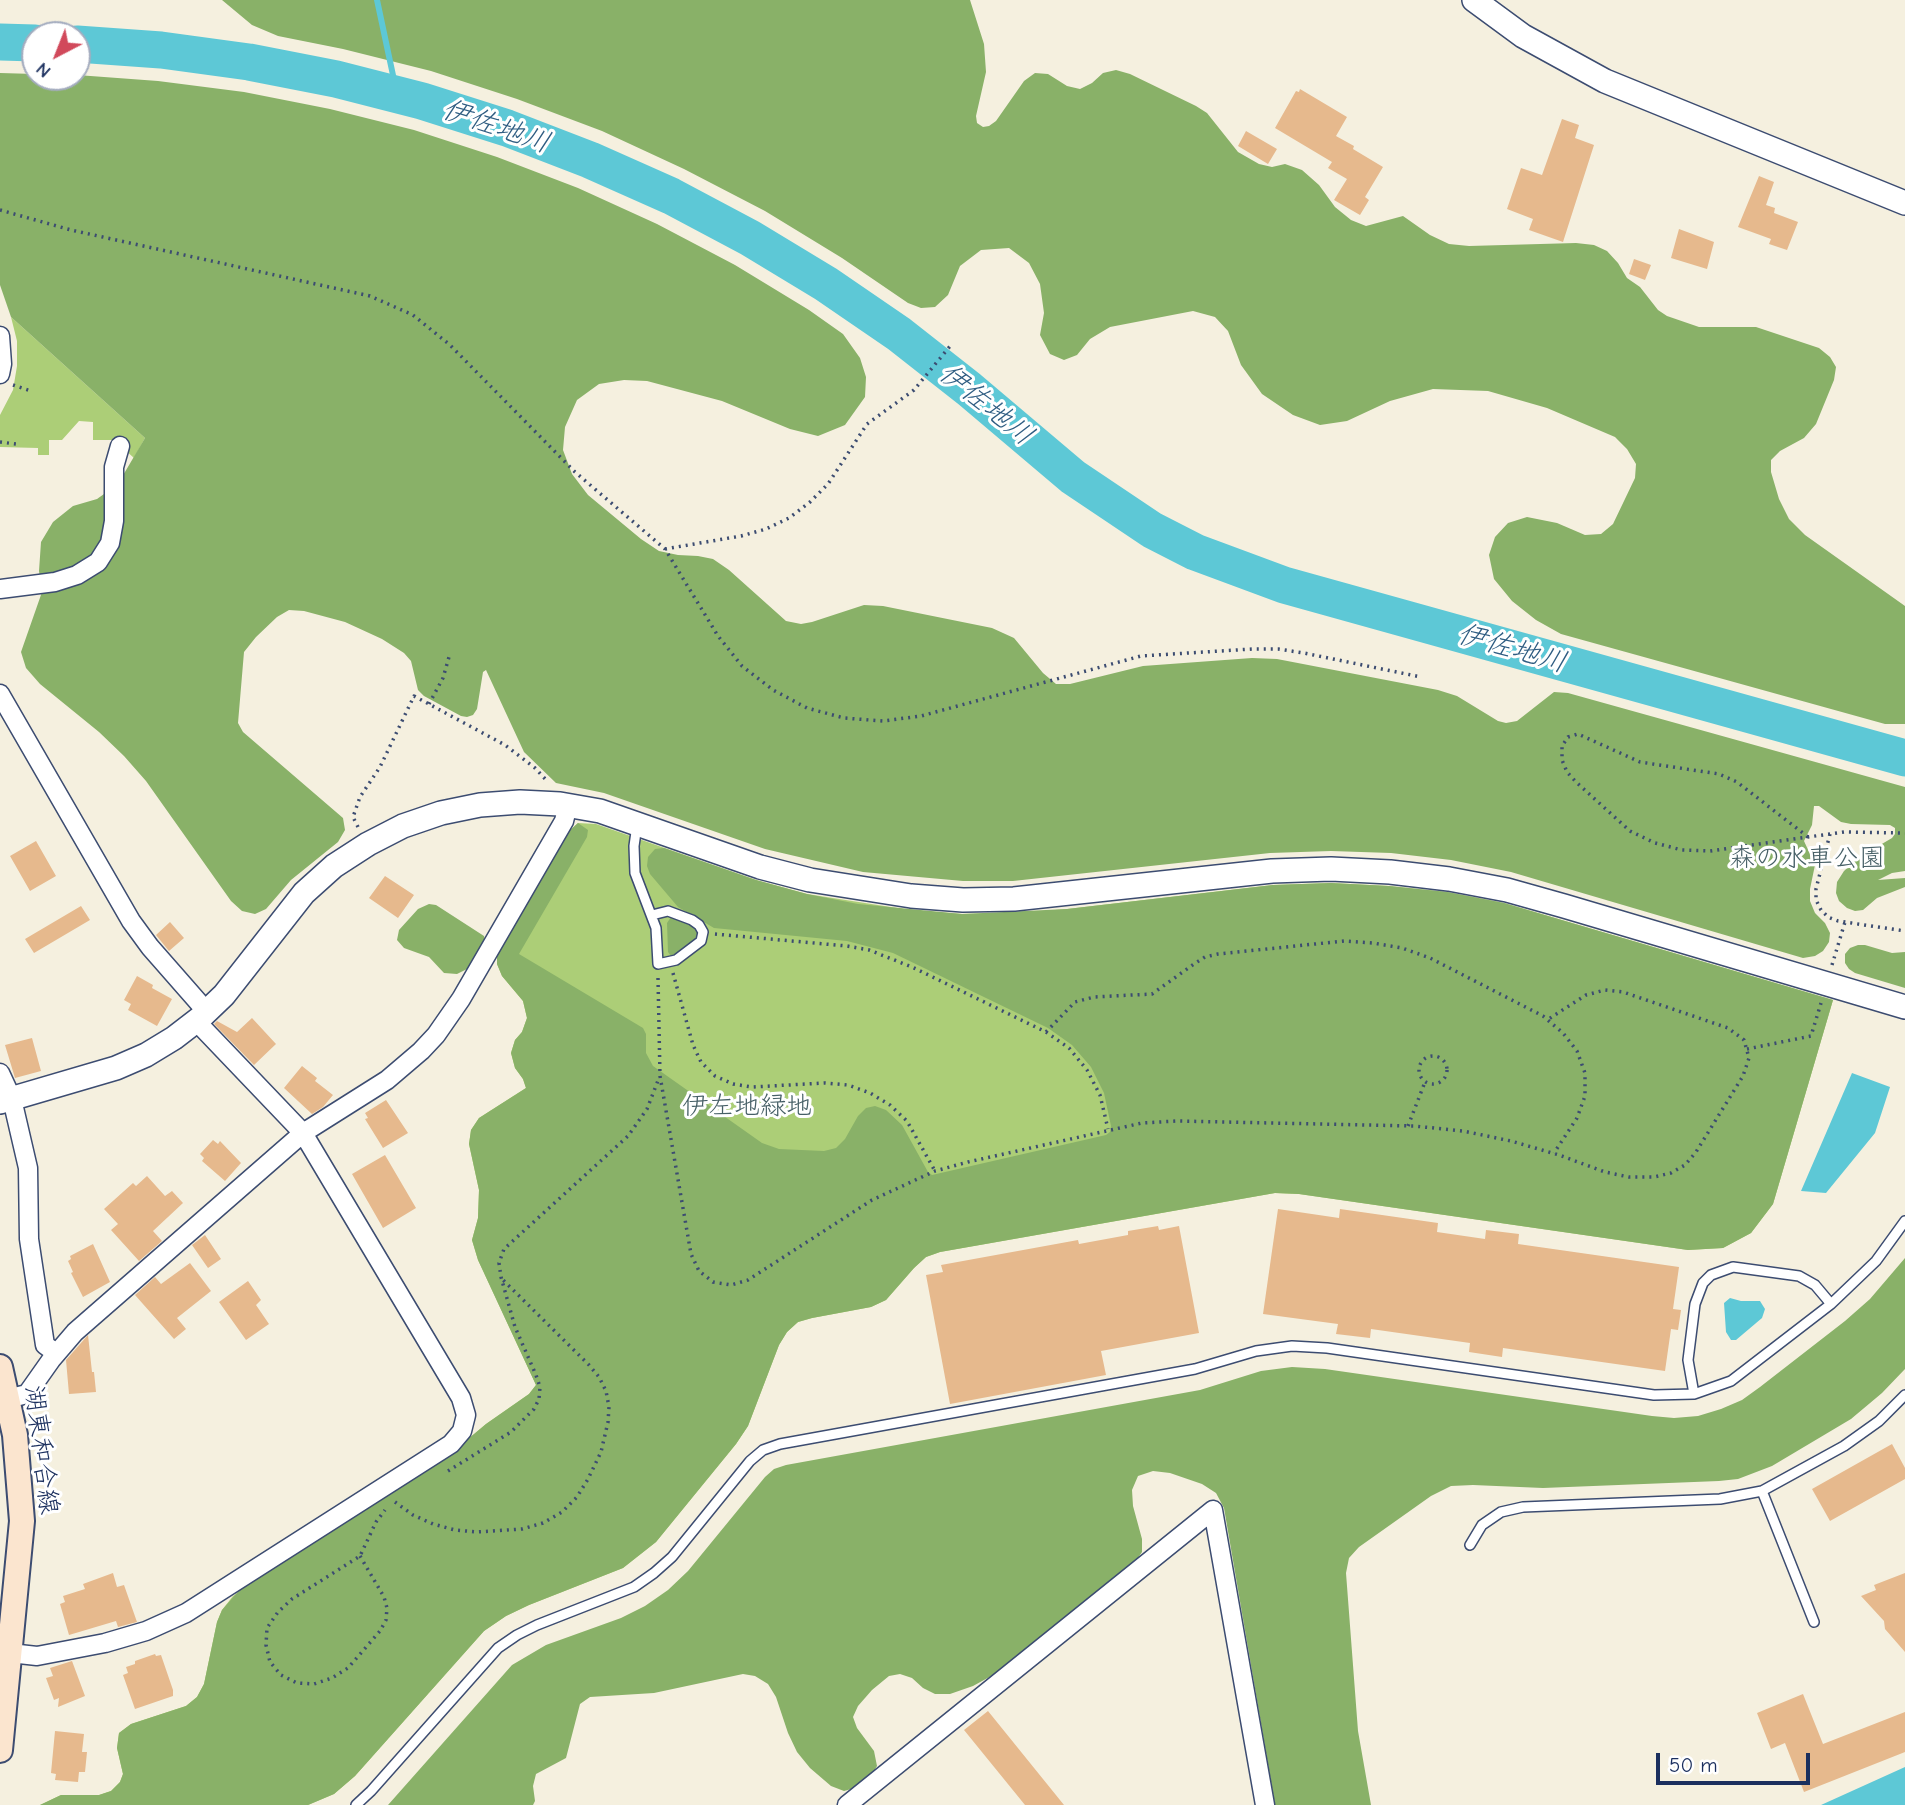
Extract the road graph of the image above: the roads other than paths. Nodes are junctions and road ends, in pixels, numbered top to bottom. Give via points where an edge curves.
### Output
1 (1474, 0) edge
2 (1905, 203) edge
3 (0, 336) edge
4 (5, 379) edge
5 (120, 446) dead end
6 (0, 589) edge
7 (0, 694) edge
8 (559, 804) junction
9 (638, 823) junction
10 (652, 915) junction
11 (1905, 1007) edge
12 (201, 1016) junction
13 (0, 1073) edge
14 (6, 1100) edge
15 (303, 1133) junction
16 (1905, 1221) edge
17 (1831, 1304) junction
18 (56, 1353) junction
19 (0, 1367) edge
20 (1694, 1394) junction
21 (1905, 1395) edge
22 (8, 1399) junction
23 (7, 1433) edge
24 (1762, 1491) junction
25 (1470, 1545) dead end
26 (1814, 1622) dead end
27 (10, 1653) junction
28 (0, 1750) edge
29 (356, 1805) edge
30 (847, 1805) edge
31 (1265, 1805) edge

1 - 2 street via 1523,36 1605,81
3 - 4 street
5 - 6 street via 114,467 110,543 98,562 55,582
7 - 12 street via 131,920
8 - 9 street
8 - 12 street via 480,805 441,813 368,844 304,893 238,978
8 - 15 street via 564,821 559,831 436,1035 387,1080
9 - 10 lane via 635,873
9 - 11 street via 735,859 810,880 950,899 1065,895 1272,871 1366,871 1448,878 1564,905
10 - 10 lane via 658,964 671,963 701,941 699,925 667,911
12 - 14 street via 146,1055 116,1068
12 - 15 street
13 - 14 street
14 - 18 street via 28,1168 29,1240 45,1345
15 - 18 street
15 - 27 street via 461,1398 466,1415 462,1432 450,1444 176,1618 105,1643 37,1656
16 - 17 lane via 1876,1261
17 - 20 lane via 1731,1381
17 - 20 lane via 1815,1285 1799,1276 1732,1267 1711,1275 1695,1304 1688,1360
18 - 22 street via 27,1394
19 - 22 main road, 湖東和合線
20 - 29 lane via 1654,1395 1292,1346 1256,1350 1195,1369 780,1444 750,1461 654,1573 623,1592 537,1625 498,1648
21 - 24 lane via 1853,1440
22 - 23 main road, 湖東和合線
23 - 27 main road, 湖東和合線 via 19,1464 22,1521
24 - 25 lane via 1720,1499 1523,1507 1500,1512 1482,1525
24 - 26 lane
27 - 28 main road, 湖東和合線
30 - 31 street via 1213,1510

